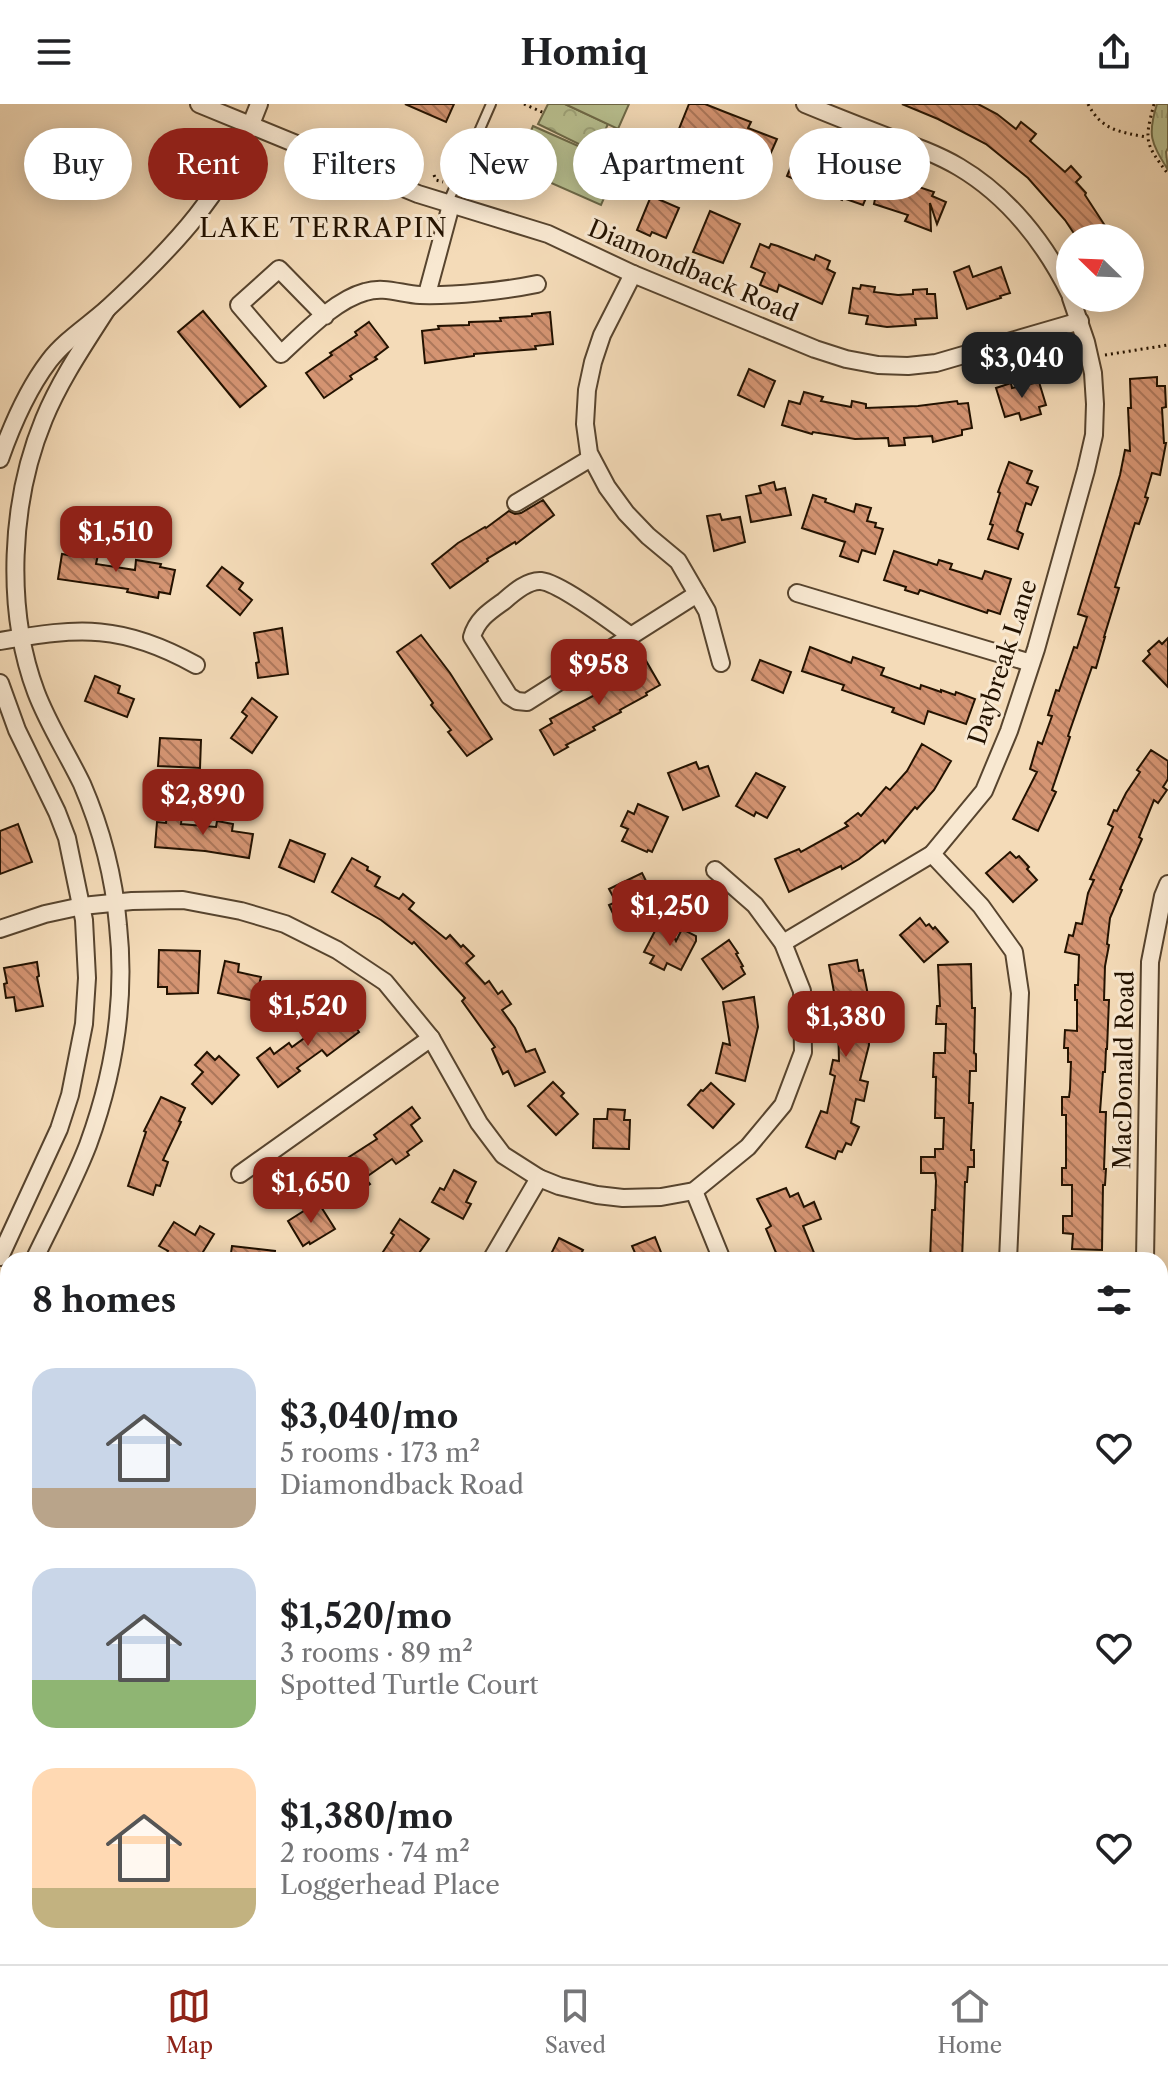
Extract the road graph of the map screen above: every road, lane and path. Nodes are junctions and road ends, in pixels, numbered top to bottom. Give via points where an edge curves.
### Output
1 (199, 104) edge
2 (259, 104) edge
3 (491, 104) edge
4 (524, 104) edge
5 (805, 104) edge
6 (1088, 104) edge
7 (1154, 104) edge
8 (544, 113) dead end
9 (252, 124) junction
10 (1146, 137) junction
11 (1168, 174) edge
12 (449, 204) junction
13 (1056, 267) edge
14 (633, 274) junction
15 (537, 284) dead end
16 (427, 294) junction
17 (107, 309) junction
18 (1077, 312) edge
19 (325, 316) junction
20 (1080, 321) junction
21 (1168, 345) edge
22 (1090, 357) junction
23 (591, 458) junction
24 (0, 459) edge
25 (516, 503) dead end
26 (797, 593) dead end
27 (697, 594) junction
28 (631, 636) junction
29 (21, 637) junction
30 (0, 641) edge
31 (721, 663) dead end
32 (1031, 663) junction
33 (196, 665) dead end
34 (0, 683) edge
35 (932, 854) junction
36 (715, 870) dead end
37 (1168, 884) edge
38 (115, 903) junction
39 (82, 906) junction
40 (0, 929) edge
41 (783, 943) junction
42 (431, 1038) junction
43 (240, 1174) dead end
44 (539, 1178) junction
45 (694, 1191) junction
46 (4, 1240) edge
47 (38, 1252) edge
48 (496, 1252) edge
49 (719, 1252) edge
50 (1008, 1252) edge
51 (1145, 1252) edge

1 - 9 street, Diamondback Road
2 - 9 street
3 - 12 lane
4 - 8 path
5 - 13 street, Daybreak Lane via 958,167 1009,207
6 - 10 path via 1105,125
7 - 10 path
9 - 12 street, Diamondback Road
9 - 17 street via 196,219
10 - 11 path
12 - 14 street, Diamondback Road via 548,234
12 - 16 street
14 - 20 street, Diamondback Road via 815,349 878,365 936,363
14 - 23 street via 593,362 585,424
15 - 16 street
16 - 19 street via 366,291
17 - 24 street via 48,362 19,411
17 - 29 street via 61,384 31,457 16,558
18 - 20 street, Daybreak Lane
19 - 19 street via 281,354 239,305 279,269
20 - 22 street, Daybreak Lane
21 - 22 path
22 - 32 street, Daybreak Lane via 1094,435
23 - 25 street
23 - 27 street via 626,513 678,561
26 - 32 street
27 - 28 street
27 - 31 street via 712,624
28 - 28 street via 527,702 509,696 472,637 480,620 509,596 541,581
29 - 30 street
29 - 33 street via 91,630 120,634 170,650
29 - 38 street via 41,704 91,807
32 - 35 street, Daybreak Lane via 984,791
34 - 39 street via 67,838
35 - 41 street, Daybreak Lane
35 - 50 street via 981,906 1014,952 1020,993
36 - 41 street via 755,905
37 - 51 street, MacDonald Road via 1150,962
38 - 39 street
38 - 42 street via 183,900 285,924 385,982
38 - 47 street via 121,966 110,1070 87,1146
39 - 40 street
39 - 46 street via 86,1004 75,1077 59,1129
41 - 45 street via 802,991 803,1052 783,1105 748,1147
42 - 43 street
42 - 44 street via 503,1155
44 - 45 street via 623,1198
44 - 48 street
45 - 49 street

